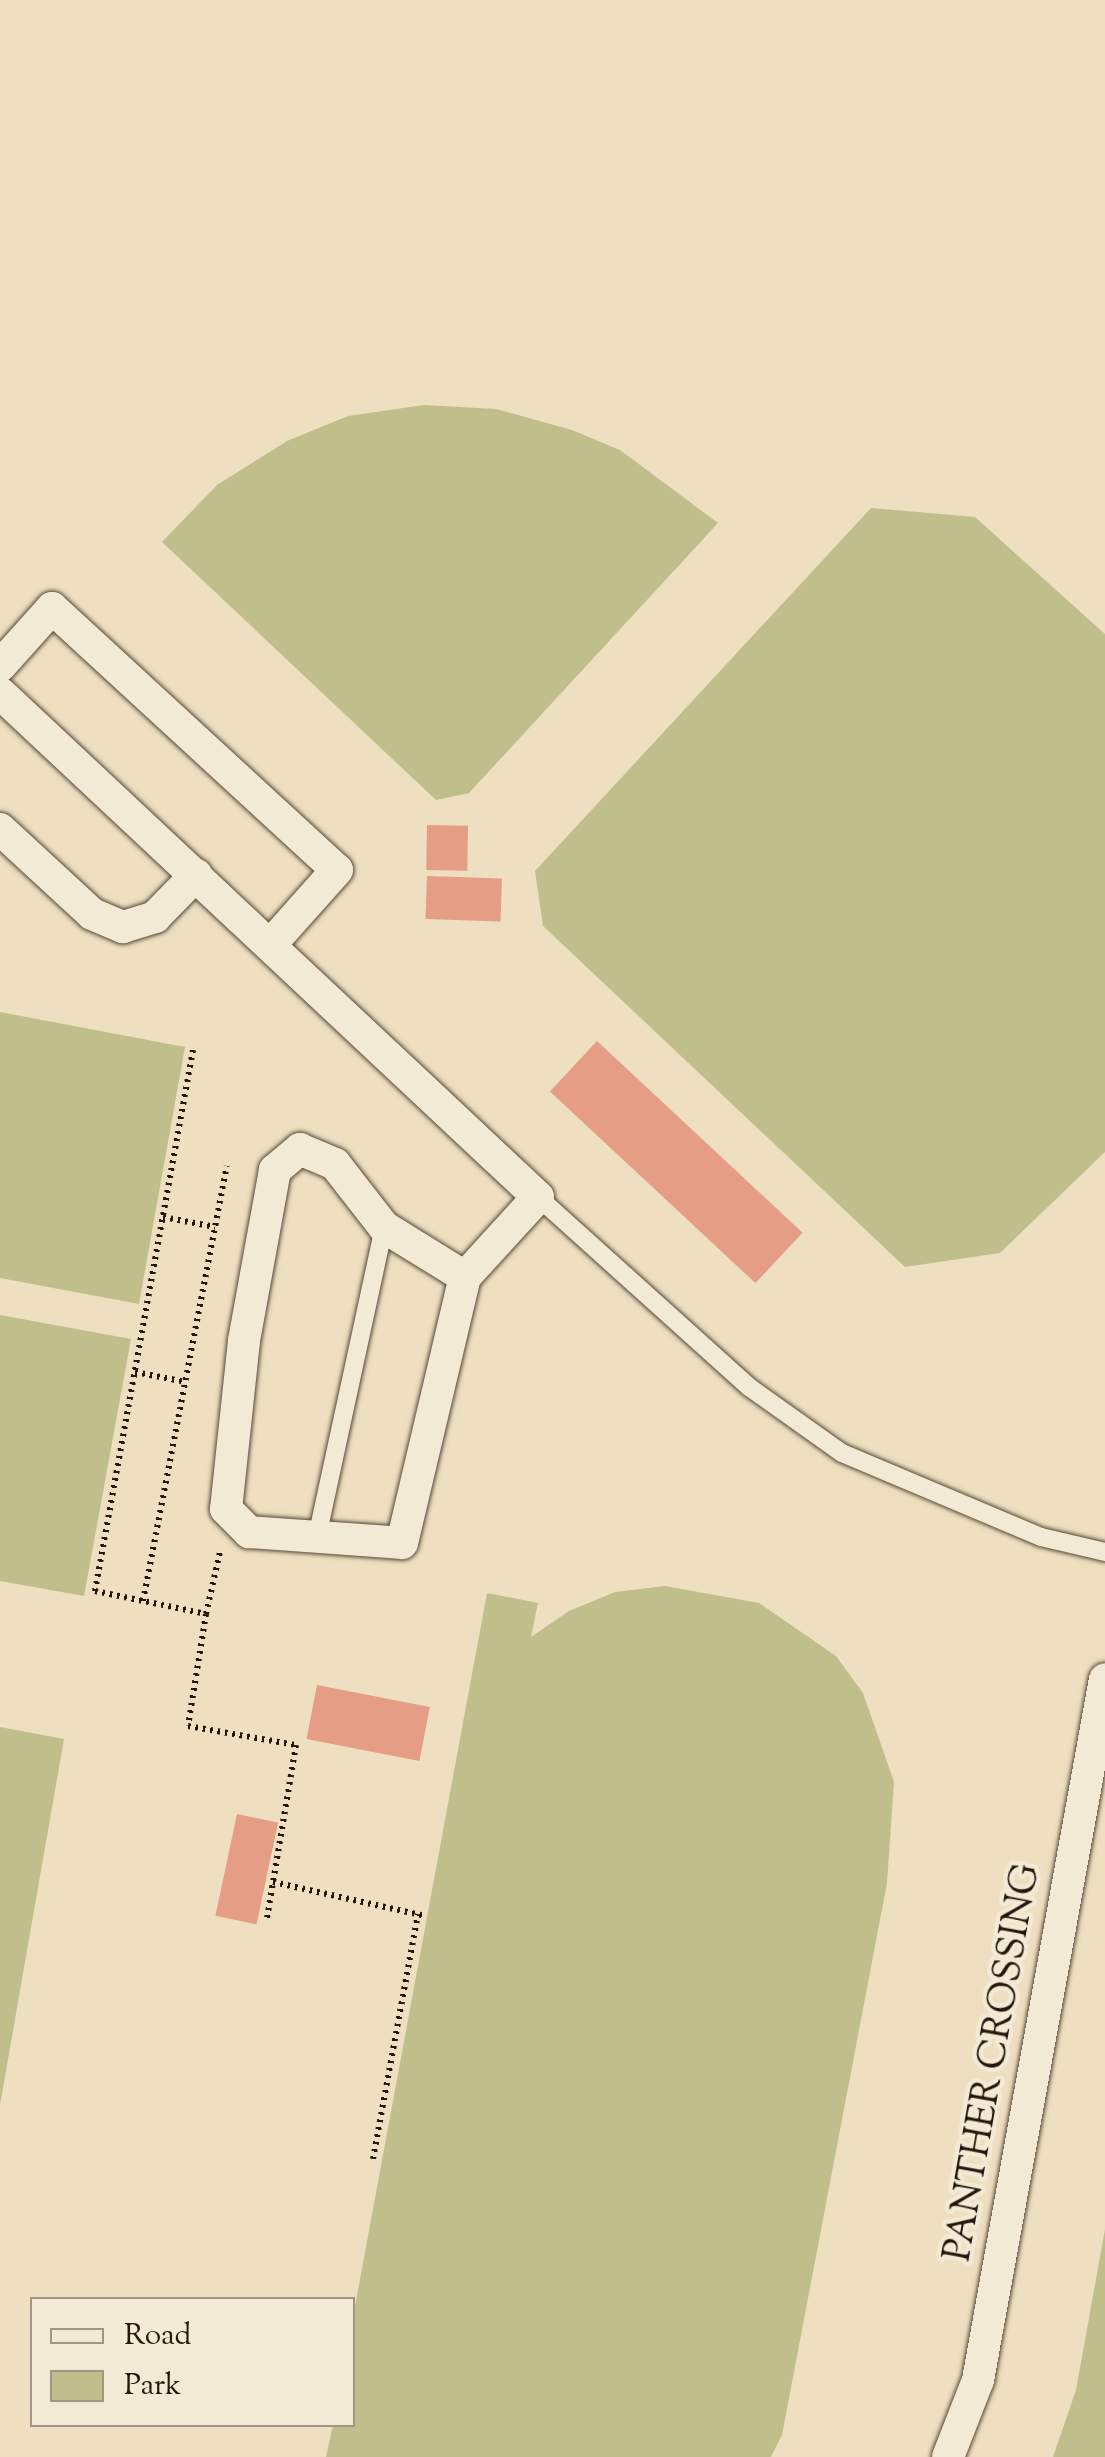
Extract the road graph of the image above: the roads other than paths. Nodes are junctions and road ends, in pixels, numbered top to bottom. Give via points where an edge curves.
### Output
1 (0, 666) edge
2 (0, 693) edge
3 (0, 829) edge
4 (196, 875) junction
5 (271, 944) junction
6 (538, 1197) junction
7 (384, 1227) junction
8 (466, 1277) junction
9 (317, 1537) junction
10 (1105, 1552) edge
11 (1105, 1679) edge
12 (948, 2457) edge

1 - 5 street via 52,608 337,870
2 - 4 street
3 - 4 street via 92,914 122,927 155,917
4 - 5 street
5 - 6 street
6 - 8 street
6 - 10 lane via 749,1387 842,1453 1041,1537
7 - 8 street
7 - 9 lane
7 - 9 street via 335,1164 300,1149 275,1170 244,1341 228,1512 249,1532
8 - 9 street via 402,1543
11 - 12 street, PANTHER CROSSING via 984,2352

